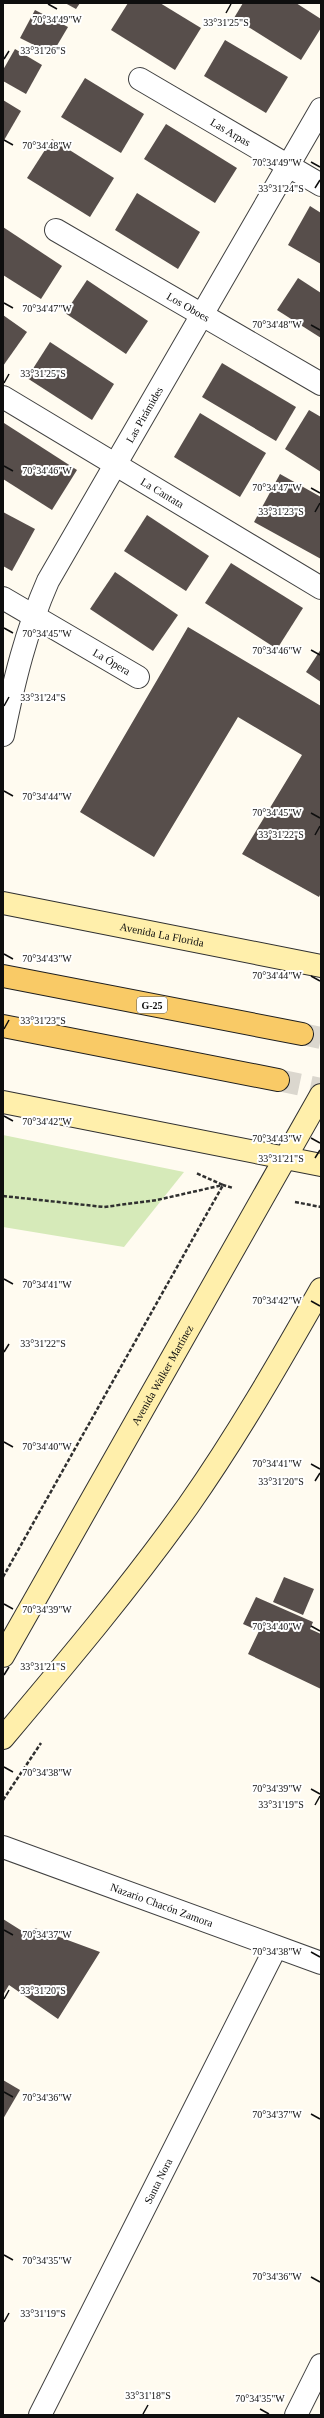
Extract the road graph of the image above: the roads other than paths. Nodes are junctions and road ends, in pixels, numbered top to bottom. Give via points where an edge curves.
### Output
1 (140, 79) dead end
2 (321, 109) edge
3 (288, 166) junction
4 (321, 185) edge
5 (56, 230) dead end
6 (202, 315) junction
7 (321, 384) edge
8 (3, 398) edge
9 (115, 464) junction
10 (321, 588) edge
11 (3, 598) edge
12 (33, 615) junction
13 (138, 677) dead end
14 (3, 735) edge
15 (3, 903) edge
16 (321, 966) edge
17 (3, 976) edge
18 (3, 1026) edge
19 (302, 1034) tunnel mouth
20 (278, 1080) tunnel mouth
21 (321, 1095) edge
22 (3, 1102) edge
23 (284, 1157) junction
24 (321, 1164) edge
25 (321, 1289) edge
26 (3, 1656) edge
27 (3, 1738) edge
28 (3, 1847) edge
29 (276, 1947) junction
30 (320, 1962) edge
31 (321, 2365) edge
32 (40, 2415) edge
33 (296, 2415) edge

1 - 3 street, Las Arpas
2 - 3 street, Las Pirámides
3 - 4 street, Las Arpas
3 - 6 street, Las Pirámides
5 - 6 street, Los Oboes
6 - 7 street, Los Oboes
6 - 9 street, Las Pirámides
8 - 9 street, La Cantata
9 - 10 street, La Cantata
9 - 12 street, Las Pirámides via 62,555
11 - 12 street, La Ópera
12 - 13 street, La Ópera
12 - 14 street, Las Pirámides via 20,656
15 - 16 main road, Avenida La Florida
17 - 19 main road, G-25
18 - 20 main road
21 - 23 main road, Avenida Walker Martínez
22 - 23 main road
23 - 24 main road
23 - 26 main road, Avenida Walker Martínez
25 - 27 main road via 264,1388 188,1505 65,1665
28 - 29 street, Nazario Chacón Zamora
29 - 30 street, Nazario Chacón Zamora
29 - 32 street, Santa Nora
31 - 33 street

